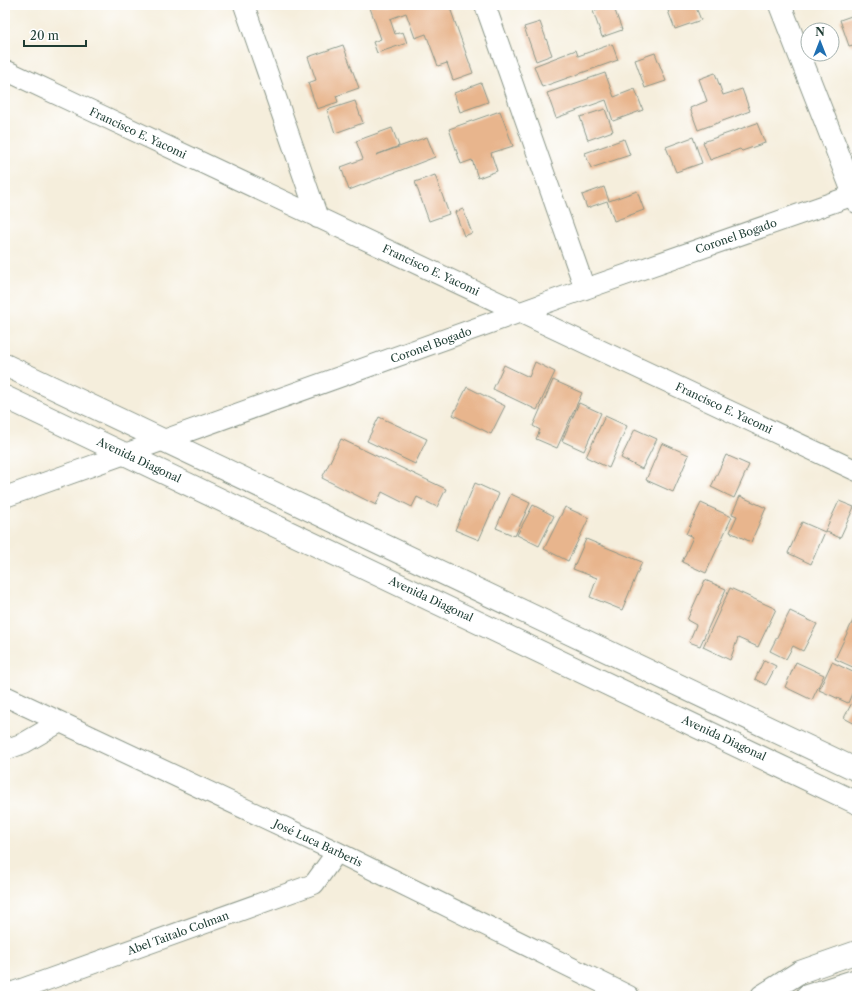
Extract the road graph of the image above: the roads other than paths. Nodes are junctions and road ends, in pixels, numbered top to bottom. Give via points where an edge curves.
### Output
1 (244, 5) edge
2 (485, 5) edge
3 (780, 5) edge
4 (5, 70) edge
5 (856, 197) edge
6 (318, 218) junction
7 (585, 289) junction
8 (522, 312) junction
9 (5, 366) edge
10 (5, 397) edge
11 (164, 440) junction
12 (125, 453) junction
13 (857, 471) edge
14 (5, 497) edge
15 (5, 696) edge
16 (60, 722) junction
17 (5, 750) edge
18 (857, 770) edge
19 (857, 803) edge
20 (337, 852) junction
21 (857, 952) edge
22 (857, 980) edge
23 (5, 995) edge
24 (629, 996) edge
25 (762, 996) edge
26 (808, 996) edge

1 - 6 street
2 - 7 street
3 - 5 main road
4 - 6 street, Francisco E. Yacomi
5 - 7 street, Coronel Bogado
6 - 8 street, Francisco E. Yacomi
7 - 8 street, Coronel Bogado
8 - 11 street, Coronel Bogado
8 - 13 street, Francisco E. Yacomi
9 - 11 main road
10 - 12 main road, Avenida Diagonal
11 - 12 street, Coronel Bogado
11 - 18 main road
12 - 14 street, Coronel Bogado
12 - 19 main road, Avenida Diagonal
15 - 16 street, José Luca Barberis
16 - 17 street via 24,743
16 - 20 street, José Luca Barberis
20 - 23 street, Abel Taitalo Colman via 314,884
20 - 24 street, José Luca Barberis
21 - 25 main road via 800,972
22 - 26 main road

